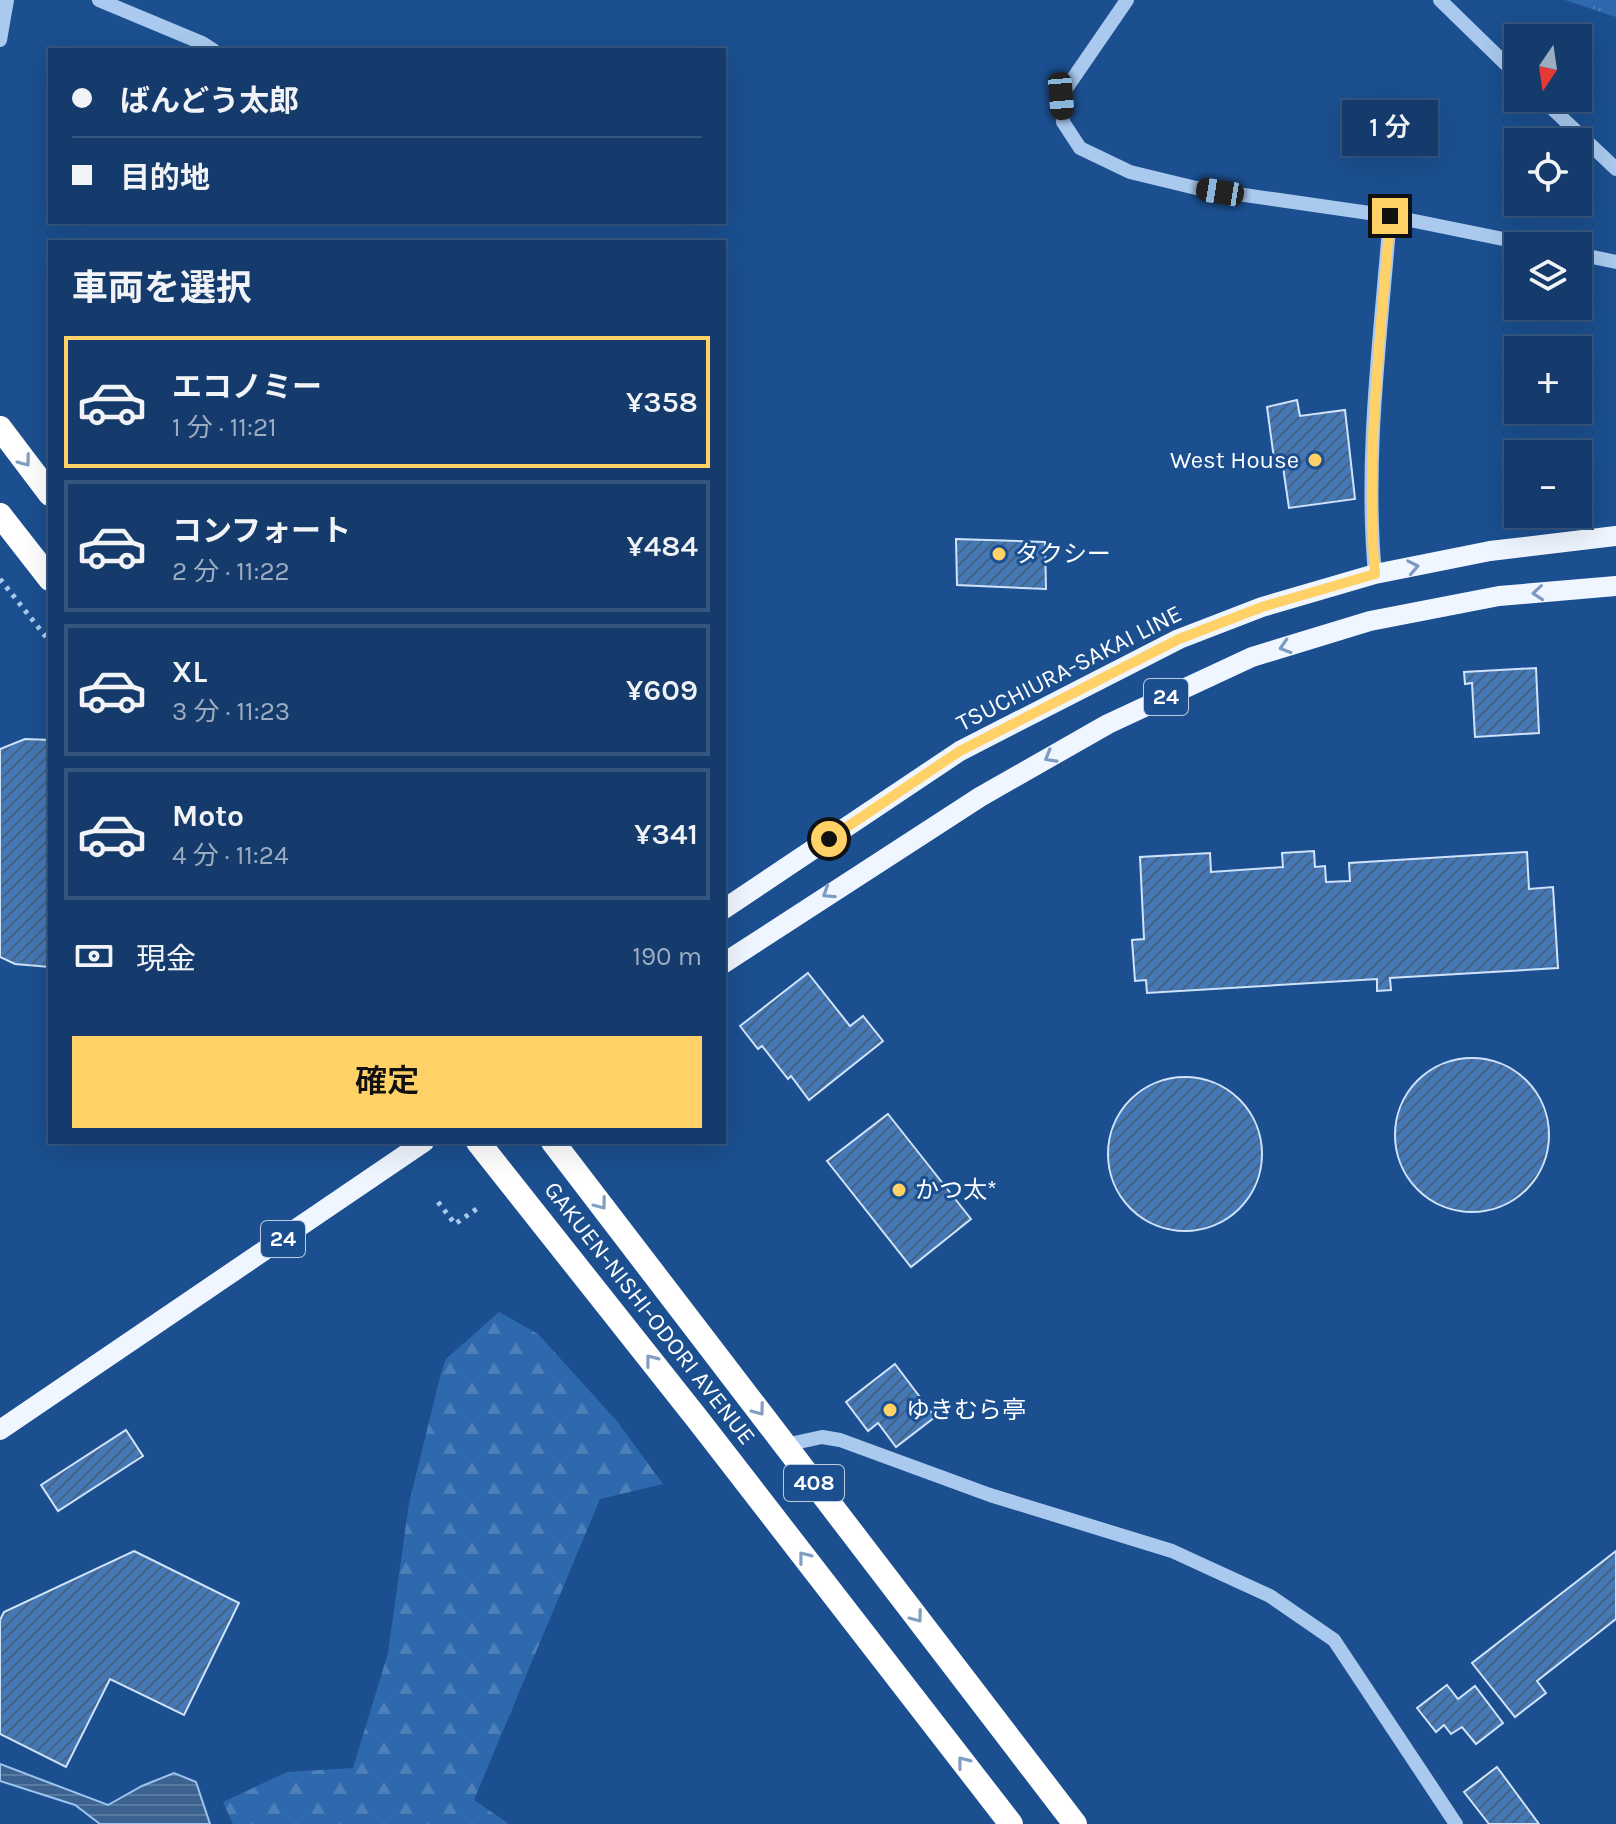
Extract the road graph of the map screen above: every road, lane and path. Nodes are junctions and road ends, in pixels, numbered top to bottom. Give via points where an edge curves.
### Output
1 (7, 0) edge
2 (99, 0) edge
3 (1127, 0) edge
4 (1440, 0) edge
5 (0, 40) edge
6 (210, 48) edge
7 (1504, 62) edge
8 (1556, 112) edge
9 (1616, 169) edge
10 (1390, 216) junction
11 (1504, 239) edge
12 (1592, 257) edge
13 (1616, 262) edge
14 (0, 428) edge
15 (48, 491) edge
16 (0, 515) edge
17 (1616, 536) edge
18 (1375, 574) junction
19 (48, 576) edge
20 (0, 579) edge
21 (1616, 586) edge
22 (48, 639) edge
23 (726, 908) edge
24 (726, 962) edge
25 (421, 1144) edge
26 (480, 1144) edge
27 (555, 1144) edge
28 (438, 1202) dead end
29 (478, 1208) dead end
30 (0, 1430) edge
31 (785, 1445) junction
32 (1011, 1824) edge
33 (1075, 1824) edge
34 (1456, 1824) edge

1 - 5 street
2 - 6 street
3 - 10 street via 1061,96 1063,122 1080,148 1130,172 1196,188
4 - 7 street
8 - 9 street
10 - 11 street
10 - 18 street via 1374,427
12 - 13 street
14 -> 15 highway
16 - 19 highway
18 -> 17 main road, TSUCHIURA-SAKAI LINE / 24 via 1490,551
18 - 23 main road, TSUCHIURA-SAKAI LINE / 24 via 1262,607 1179,639 960,751
20 - 22 path
21 -> 24 main road, 24 via 1499,596 1370,621 1252,657 1108,724 980,797
25 - 30 main road, 24
32 -> 26 highway, GAKUEN-NISHI-ODORI AVENUE / 408
27 -> 31 highway, GAKUEN-NISHI-ODORI AVENUE / 408
28 - 29 path via 455,1224
31 -> 33 highway, GAKUEN-NISHI-ODORI AVENUE / 408
31 - 34 street via 822,1437 840,1440 990,1495 1172,1551 1270,1596 1334,1640

